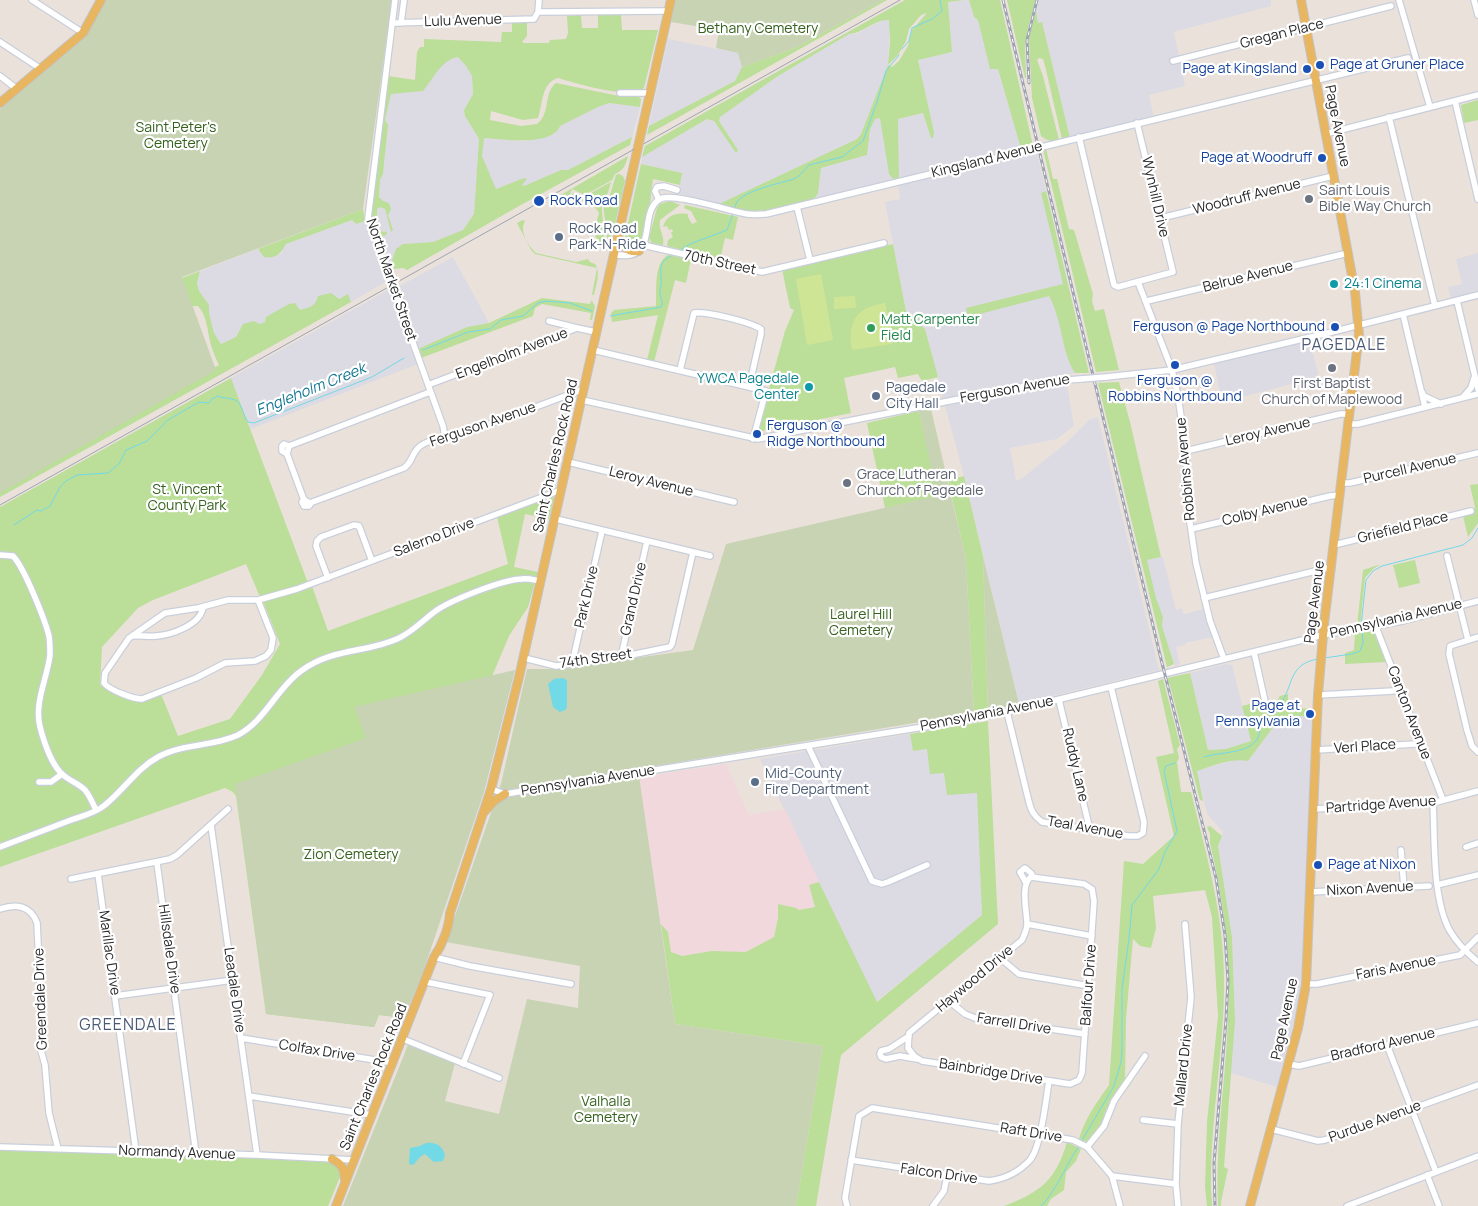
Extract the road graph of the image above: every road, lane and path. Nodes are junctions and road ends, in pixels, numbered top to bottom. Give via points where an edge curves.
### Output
1 (101, 0) edge
2 (395, 0) edge
3 (404, 0) edge
4 (539, 0) edge
5 (671, 0) edge
6 (1301, 0) edge
7 (1399, 0) edge
8 (1474, 0) edge
9 (35, 1) edge
10 (1391, 6) dead end
11 (668, 11) junction
12 (538, 12) junction
13 (1478, 15) edge
14 (392, 23) junction
15 (401, 23) junction
16 (1306, 28) junction
17 (83, 32) junction
18 (0, 42) edge
19 (1408, 58) dead end
20 (1173, 61) dead end
21 (41, 69) junction
22 (0, 76) edge
23 (1315, 80) junction
24 (17, 89) junction
25 (620, 93) dead end
26 (650, 93) junction
27 (1478, 95) edge
28 (1455, 101) junction
29 (0, 103) edge
30 (1430, 107) junction
31 (1389, 117) junction
32 (1137, 123) junction
33 (1325, 134) junction
34 (1079, 137) junction
35 (1333, 176) junction
36 (677, 190) dead end
37 (659, 200) junction
38 (1478, 200) edge
39 (797, 207) junction
40 (1161, 218) junction
41 (618, 236) junction
42 (884, 242) dead end
43 (641, 248) junction
44 (1348, 253) junction
45 (613, 254) junction
46 (810, 260) junction
47 (1138, 282) junction
48 (1478, 295) edge
49 (1457, 300) junction
50 (1147, 301) junction
51 (1435, 306) junction
52 (1402, 314) junction
53 (549, 321) dead end
54 (1359, 325) junction
55 (577, 328) junction
56 (596, 332) junction
57 (593, 350) junction
58 (680, 370) junction
59 (1172, 370) junction
60 (1475, 376) junction
61 (428, 386) junction
62 (748, 387) junction
63 (1420, 388) junction
64 (584, 389) junction
65 (1478, 389) edge
66 (430, 392) junction
67 (1478, 394) edge
68 (1463, 398) junction
69 (582, 400) junction
70 (1441, 404) junction
71 (1425, 407) junction
72 (1350, 414) junction
73 (1349, 424) junction
74 (446, 437) junction
75 (753, 439) junction
76 (1186, 451) junction
77 (1478, 453) edge
78 (568, 462) junction
79 (1342, 483) junction
80 (561, 490) junction
81 (1340, 495) junction
82 (734, 502) dead end
83 (1471, 511) dead end
84 (556, 519) junction
85 (1191, 530) junction
86 (602, 531) junction
87 (647, 541) junction
88 (1334, 544) junction
89 (693, 552) junction
90 (0, 555) edge
91 (710, 556) dead end
92 (1448, 556) dead end
93 (372, 561) junction
94 (1332, 567) junction
95 (328, 578) junction
96 (540, 581) junction
97 (1204, 598) junction
98 (258, 600) junction
99 (1478, 601) edge
100 (1459, 605) junction
101 (203, 607) junction
102 (1376, 626) junction
103 (1324, 635) junction
104 (132, 636) junction
105 (1478, 637) edge
106 (1468, 640) junction
107 (1254, 652) junction
108 (621, 657) junction
109 (524, 658) junction
110 (1224, 659) junction
111 (572, 664) junction
112 (1112, 687) junction
113 (1392, 691) dead end
114 (1318, 695) junction
115 (1059, 700) junction
116 (1266, 706) dead end
117 (1007, 712) junction
118 (1415, 744) dead end
119 (808, 746) junction
120 (1316, 750) junction
121 (1478, 752) edge
122 (62, 774) junction
123 (39, 782) dead end
124 (491, 789) junction
125 (1478, 791) edge
126 (505, 794) junction
127 (1443, 800) junction
128 (1433, 803) junction
129 (228, 809) dead end
130 (1313, 809) junction
131 (96, 810) junction
132 (482, 815) junction
133 (211, 825) junction
134 (1090, 830) junction
135 (1478, 844) edge
136 (0, 847) edge
137 (1466, 847) dead end
138 (1400, 850) dead end
139 (157, 863) junction
140 (927, 865) dead end
141 (98, 874) junction
142 (1478, 875) edge
143 (71, 879) dead end
144 (1029, 880) joint
145 (1437, 884) junction
146 (1429, 886) dead end
147 (1404, 888) junction
148 (1310, 892) junction
149 (0, 909) edge
150 (1027, 924) junction
151 (1185, 924) dead end
152 (1092, 936) junction
153 (1478, 937) edge
154 (1465, 950) junction
155 (434, 957) junction
156 (1000, 958) junction
157 (1478, 962) edge
158 (233, 980) junction
159 (426, 982) junction
160 (571, 984) dead end
161 (1306, 984) junction
162 (1089, 986) junction
163 (174, 988) junction
164 (115, 996) junction
165 (949, 1000) junction
166 (1478, 1023) edge
167 (1085, 1034) junction
168 (909, 1036) junction
169 (241, 1038) junction
170 (403, 1039) junction
171 (1387, 1045) junction
172 (1145, 1056) dead end
173 (919, 1059) junction
174 (393, 1063) junction
175 (463, 1064) junction
176 (1289, 1064) junction
177 (499, 1078) dead end
178 (1079, 1080) joint
179 (1048, 1081) junction
180 (1478, 1085) edge
181 (249, 1096) junction
182 (1412, 1109) junction
183 (372, 1115) junction
184 (1143, 1120) dead end
185 (1178, 1124) junction
186 (1271, 1129) junction
187 (1040, 1134) junction
188 (1085, 1146) junction
189 (0, 1148) edge
190 (58, 1149) junction
191 (136, 1152) junction
192 (196, 1154) junction
193 (257, 1155) junction
194 (1478, 1156) edge
195 (332, 1159) junction
196 (354, 1160) junction
197 (852, 1160) junction
198 (1436, 1172) junction
199 (1427, 1175) junction
200 (948, 1176) junction
201 (1112, 1176) junction
202 (345, 1181) junction
203 (1176, 1184) junction
204 (336, 1206) edge
205 (846, 1206) edge
206 (934, 1206) edge
207 (1120, 1206) edge
208 (1178, 1206) edge
209 (1250, 1206) edge
210 (1347, 1206) edge
211 (1439, 1206) edge

1 - 17 main road
2 - 14 street, North Market Street
3 - 15 street
4 - 12 street
5 - 11 main road, Saint Charles Rock Road
6 - 16 main road, Page Avenue
7 - 30 street
8 - 13 street
9 - 17 street
10 - 16 street, Gregan Place
11 - 12 street
11 - 26 main road, Saint Charles Rock Road
12 - 15 street, Lulu Avenue via 534,19
14 - 15 street, Lulu Avenue
14 - 61 street, North Market Street via 368,218
16 - 20 street, Gregan Place
16 - 23 main road, Page Avenue
17 - 21 main road
18 - 21 street
19 - 23 street, Kingsland Avenue
21 - 24 main road
22 - 24 street
23 - 32 street, Kingsland Avenue
23 - 33 main road, Page Avenue
24 - 29 main road
25 - 26 street
26 - 41 main road, Saint Charles Rock Road, bridge
27 - 28 street
28 - 30 street
28 - 38 street
30 - 31 street
31 - 33 street
31 - 51 street
32 - 34 street, Kingsland Avenue
32 - 40 street, Wynhill Drive
33 - 35 main road, Page Avenue
34 - 39 street, Kingsland Avenue
34 - 47 street via 1115,287
35 - 40 street, Woodruff Avenue
35 - 44 main road, Page Avenue
36 - 37 street via 664,186 657,188
37 - 39 street, Kingsland Avenue via 673,197 757,215
37 - 43 street via 652,209
39 - 46 street
40 - 47 street, Wynhill Drive via 1173,272
41 - 43 main road via 626,249 632,252
41 - 45 main road, Saint Charles Rock Road
42 - 46 street, 70th Street
43 - 45 street via 629,256
43 - 46 street, 70th Street via 758,272
44 - 50 street, Belrue Avenue
44 - 54 main road, Page Avenue
45 - 56 main road, Saint Charles Rock Road
47 - 50 street, Robbins Avenue
48 - 49 street, Ferguson Avenue
49 - 51 street, Ferguson Avenue
49 - 60 street
50 - 59 street, Robbins Avenue
51 - 52 street, Ferguson Avenue
52 - 54 street, Ferguson Avenue
52 - 63 street
53 - 55 street
54 - 59 street, Ferguson Avenue
54 - 72 main road, Page Avenue
55 - 56 street, Engelholm Avenue
55 - 61 street, Engelholm Avenue
56 - 57 main road, Saint Charles Rock Road
57 - 58 street
57 - 64 main road, Saint Charles Rock Road
58 - 62 street
58 - 62 street via 694,313 727,318 761,329
59 - 75 street, Ferguson Avenue, bridge via 1052,381
59 - 76 street, Robbins Avenue
60 - 65 street
60 - 68 street
61 - 66 street, North Market Street
62 - 75 street via 766,391
63 - 70 street via 1424,396
63 - 71 street
64 - 69 main road, Saint Charles Rock Road
64 - 74 street, Ferguson Avenue via 455,437
66 - 74 street, North Market Street
66 - 74 street, Ferguson Avenue via 288,449 307,502 404,468 420,447
67 - 68 street
68 - 70 street
69 - 75 street, Ferguson Avenue
69 - 78 main road, Saint Charles Rock Road
70 - 71 street
71 - 73 street
72 - 73 main road, Page Avenue
72 - 76 street, Leroy Avenue
73 - 79 main road, Page Avenue
76 - 85 street, Robbins Avenue
77 - 79 street, Purcell Avenue
78 - 80 main road, Saint Charles Rock Road
78 - 82 street, Leroy Avenue
79 - 81 main road, Page Avenue
80 - 84 main road, Saint Charles Rock Road
80 - 93 street, Salerno Drive
81 - 85 street, Colby Avenue
81 - 88 main road, Page Avenue
83 - 88 street, Griefield Place
84 - 86 street
84 - 96 main road, Saint Charles Rock Road
85 - 97 street, Robbins Avenue
86 - 87 street
86 - 111 street, Park Drive
87 - 89 street
87 - 108 street, Grand Drive
88 - 94 main road, Page Avenue
89 - 91 street
89 - 108 street, 74th Street via 670,648
90 - 122 street via 13,556 18,561 49,637 49,662 38,716 52,760
92 - 100 street
93 - 95 street, Salerno Drive
93 - 95 street via 359,526 319,538 316,546
94 - 97 street
94 - 103 main road, Page Avenue
95 - 98 street, Salerno Drive
96 - 109 main road, Saint Charles Rock Road
96 - 131 street via 523,578 499,584 438,610 398,639 315,662 289,681 249,727 226,739 169,752 157,758 136,772 111,800
97 - 110 street, Robbins Avenue
98 - 101 street, Salerno Drive via 228,600
98 - 104 street, Salerno Drive via 272,638 271,650 266,656 255,661 225,663 142,699 108,688 103,681
99 - 100 street, Pennsylvania Avenue
100 - 102 street, Pennsylvania Avenue
100 - 106 street
101 - 104 street, Salerno Drive via 165,613
101 - 104 street via 196,620 175,631 155,636
102 - 103 street, Pennsylvania Avenue
102 - 127 street, Canton Avenue
103 - 107 street, Pennsylvania Avenue
103 - 114 main road, Page Avenue
105 - 106 street
106 - 121 street via 1450,646 1449,654 1467,730 1472,746
107 - 110 street, Pennsylvania Avenue
107 - 116 street
108 - 111 street, 74th Street
109 - 111 street, 74th Street via 556,666
109 - 124 main road, Saint Charles Rock Road
110 - 112 street, Pennsylvania Avenue
112 - 115 street, Pennsylvania Avenue
112 - 134 street, Teal Avenue via 1144,822 1143,833 1128,836
113 - 114 street
114 - 120 main road, Page Avenue
115 - 117 street, Pennsylvania Avenue
115 - 134 street, Ruddy Lane
117 - 119 street, Pennsylvania Avenue
117 - 134 street, Teal Avenue via 1028,802 1035,817 1042,822
118 - 120 street, Verl Place
119 - 126 street, Pennsylvania Avenue
119 - 140 street via 872,881 882,884
120 - 130 main road, Page Avenue
122 - 123 street via 51,782
122 - 131 street via 86,792
124 - 126 street, Pennsylvania Avenue
124 - 132 main road, Saint Charles Rock Road
125 - 127 street, Partridge Avenue
126 - 132 main road
127 - 128 street, Partridge Avenue
128 - 130 street, Partridge Avenue
128 - 145 street
129 - 133 street
130 - 148 main road, Page Avenue
131 - 136 street
132 - 155 main road, Saint Charles Rock Road via 450,912 434,948
133 - 139 street via 177,855
133 - 158 street, Leadale Drive
135 - 137 street
138 - 147 street
139 - 141 street
139 - 163 street, Hillsdale Drive
141 - 143 street
141 - 164 street, Marillac Drive
142 - 145 street
144 - 150 street, Haywood Drive
144 - 152 street, Balfour Drive via 1084,884 1092,888
145 - 154 street via 1449,930
146 - 147 street, Nixon Avenue
147 - 148 street, Nixon Avenue
148 - 161 main road, Page Avenue
149 - 190 street, Greendale Drive via 21,906 32,914 37,923 42,1024 40,1049 45,1065 49,1114
150 - 152 street
150 - 156 street, Haywood Drive via 1022,940
151 - 185 street, Mallard Drive via 1191,997
152 - 162 street, Balfour Drive
153 - 154 street, Faris Avenue
154 - 157 street
154 - 161 street, Faris Avenue via 1460,955
155 - 159 main road, Saint Charles Rock Road
155 - 160 street
156 - 162 street via 1018,974
156 - 165 street, Haywood Drive
158 - 163 street
158 - 169 street, Leadale Drive
159 - 170 main road, Saint Charles Rock Road
159 - 175 street via 490,995
161 - 176 main road, Page Avenue
162 - 167 street, Balfour Drive
163 - 164 street
163 - 192 street, Hillsdale Drive
164 - 191 street, Marillac Drive
165 - 167 street, Farrell Drive via 975,1018
165 - 168 street, Haywood Drive
166 - 171 street, Bradford Avenue
167 - 178 street, Balfour Drive
168 - 173 street via 908,1048
168 - 173 street, Haywood Drive via 881,1051 881,1057
169 - 174 street, Colfax Drive
169 - 181 street, Leadale Drive
170 - 174 main road, Saint Charles Rock Road
170 - 175 street
171 - 176 street, Bradford Avenue via 1299,1066
171 - 182 street
172 - 188 street via 1114,1101 1104,1126
173 - 179 street, Bainbridge Drive
174 - 183 main road, Saint Charles Rock Road
175 - 177 street
176 - 186 main road, Page Avenue
178 - 179 street, Bainbridge Drive via 1070,1084
179 - 187 street, Falcon Drive
180 - 182 street, Purdue Avenue
181 - 183 street
181 - 193 street, Leadale Drive
182 - 186 street, Purdue Avenue via 1325,1140
182 - 198 street
183 - 196 main road, Saint Charles Rock Road
184 - 185 street
185 - 203 street, Mallard Drive
186 - 209 main road, Page Avenue
187 - 188 street, Raft Drive via 1077,1141
187 - 197 street, Raft Drive via 872,1108 859,1116
187 - 200 street, Falcon Drive via 1031,1159 1008,1176 989,1181
188 - 201 street, Raft Drive
189 - 190 street, Normandy Avenue
190 - 191 street, Normandy Avenue
191 - 192 street, Normandy Avenue
192 - 193 street, Normandy Avenue
193 - 195 street, Normandy Avenue
194 - 198 street
195 - 196 street, Normandy Avenue
195 - 202 main road via 344,1169
196 - 202 main road, Saint Charles Rock Road
197 - 200 street, Falcon Drive
197 - 205 street via 844,1198
198 - 199 street
199 - 210 street
199 - 211 street
200 - 206 street via 944,1191
201 - 203 street
201 - 207 street
202 - 204 main road, Saint Charles Rock Road
203 - 208 street, Mallard Drive

